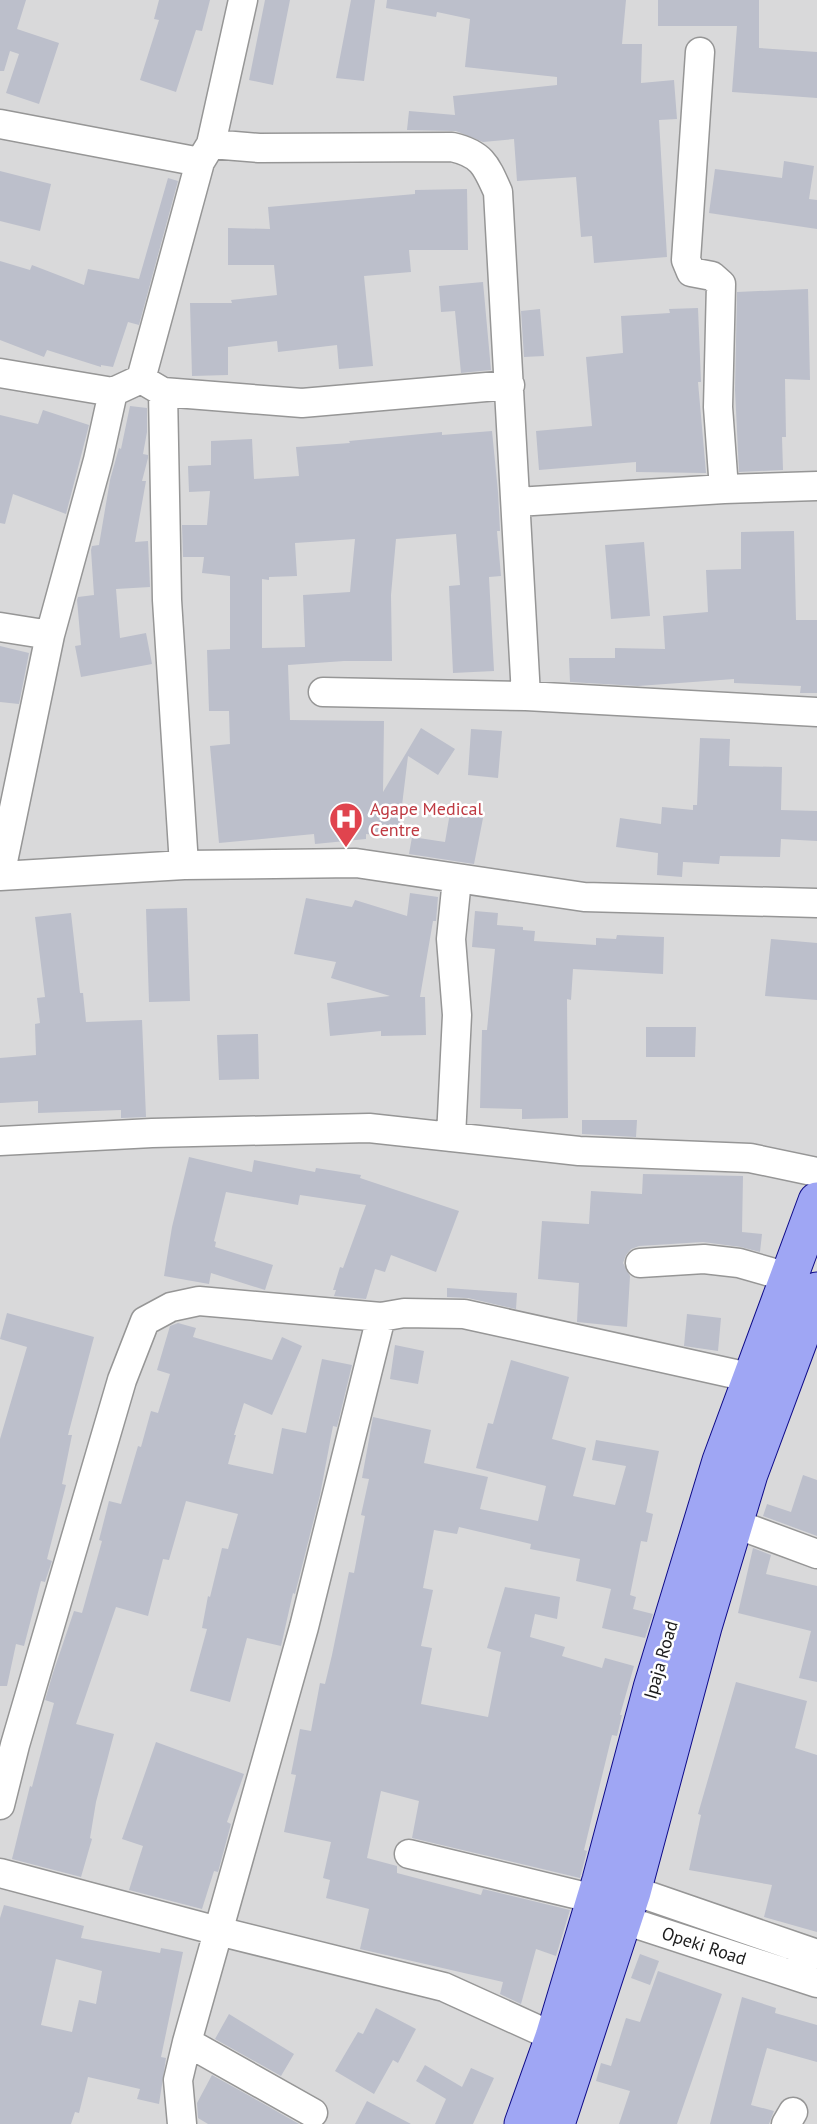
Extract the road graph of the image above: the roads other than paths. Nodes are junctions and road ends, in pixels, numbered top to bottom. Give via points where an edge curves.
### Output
1 (243, 0) edge
2 (700, 52) dead end
3 (0, 124) edge
4 (205, 153) junction
5 (0, 373) edge
6 (510, 385) junction
7 (152, 386) junction
8 (113, 392) junction
9 (817, 486) edge
10 (724, 489) junction
11 (517, 502) junction
12 (0, 627) edge
13 (50, 635) junction
14 (323, 692) dead end
15 (526, 696) junction
16 (817, 712) edge
17 (184, 865) junction
18 (0, 876) edge
19 (457, 879) junction
20 (817, 903) edge
21 (451, 1138) junction
22 (0, 1141) edge
23 (817, 1172) edge
24 (817, 1201) edge
25 (640, 1263) dead end
26 (808, 1298) edge
27 (381, 1317) junction
28 (753, 1378) junction
29 (736, 1524) junction
30 (817, 1553) edge
31 (0, 1805) edge
32 (409, 1854) dead end
33 (0, 1873) edge
34 (609, 1900) junction
35 (218, 1931) junction
36 (817, 1954) edge
37 (817, 1983) edge
38 (554, 2037) junction
39 (187, 2042) junction
40 (313, 2113) dead end
41 (182, 2124) edge
42 (523, 2124) edge
43 (556, 2124) edge

1 - 4 street
2 - 10 street via 686,260 691,272 712,276 721,284 719,407
3 - 4 street
4 - 6 street via 259,148 452,147 472,152 486,166 498,192
4 - 7 street
5 - 8 street
6 - 7 street via 302,403
6 - 11 street
7 - 8 street
7 - 17 street
8 - 13 street
9 - 10 street
10 - 11 street
11 - 15 street
12 - 13 street
13 - 18 street
14 - 15 street
15 - 16 street
17 - 18 street
17 - 19 street via 356,863
19 - 20 street via 615,900
19 - 21 street via 451,939 457,1015
21 - 22 street via 369,1128
21 - 23 street via 579,1151 750,1158
24 - 26 main road, Ipaja Road
25 - 26 street via 704,1259 740,1263
26 - 28 main road, Ipaja Road
26 - 29 main road, Ipaja Road
27 - 28 street via 404,1312 464,1314
27 - 31 street via 199,1301 171,1307 145,1321 122,1380
27 - 35 street via 304,1627
28 - 34 main road, Ipaja Road via 721,1461 652,1688
29 - 30 street
29 - 34 main road, Ipaja Road
32 - 34 street
33 - 35 street
34 - 36 street, Opeki Road
34 - 37 street, Opeki Road
34 - 38 main road, Ipaja Road
34 - 43 main road, Ipaja Road
35 - 38 street via 444,1987
35 - 39 street
38 - 42 main road, Ipaja Road
39 - 40 street
39 - 41 street via 178,2080

